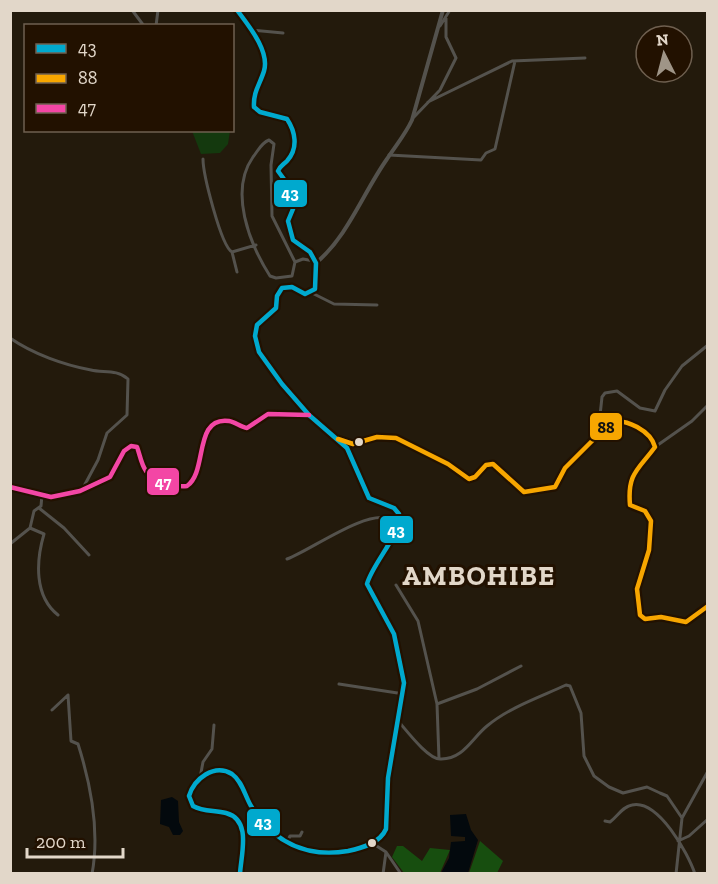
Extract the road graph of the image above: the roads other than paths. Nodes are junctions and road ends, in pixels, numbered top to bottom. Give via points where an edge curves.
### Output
1 (132, 10) edge
2 (237, 10) edge
3 (443, 10) edge
4 (450, 10) edge
5 (446, 18) junction
6 (142, 24) edge
7 (440, 26) junction
8 (251, 30) junction
9 (284, 33) dead end
10 (436, 35) junction
11 (446, 37) junction
12 (585, 58) dead end
13 (515, 61) junction
14 (428, 102) junction
15 (412, 120) junction
16 (389, 155) junction
17 (203, 159) dead end
18 (256, 245) junction
19 (232, 252) junction
20 (295, 262) junction
21 (315, 262) junction
22 (237, 272) dead end
23 (312, 293) junction
24 (377, 305) dead end
25 (10, 338) edge
26 (708, 345) edge
27 (708, 405) edge
28 (309, 415) junction
29 (598, 434) junction
30 (338, 439) junction
31 (655, 447) junction
32 (10, 487) edge
33 (83, 488) junction
34 (42, 495) junction
35 (39, 508) junction
36 (30, 528) junction
37 (394, 535) junction
38 (10, 544) edge
39 (89, 555) dead end
40 (287, 559) dead end
41 (396, 585) dead end
42 (708, 606) edge
43 (58, 615) dead end
44 (521, 666) dead end
45 (339, 684) dead end
46 (404, 694) junction
47 (437, 704) junction
48 (52, 710) dead end
49 (399, 722) junction
50 (214, 725) dead end
51 (439, 759) junction
52 (708, 771) edge
53 (200, 778) junction
54 (682, 818) junction
55 (708, 819) edge
56 (605, 821) dead end
57 (302, 832) dead end
58 (678, 841) junction
59 (286, 843) junction
60 (372, 843) junction
61 (386, 852) junction
62 (92, 873) edge
63 (240, 873) edge
64 (383, 873) edge
65 (401, 873) edge
66 (676, 873) edge
67 (695, 873) edge

1 - 6 street
2 - 8 street
3 - 7 street
4 - 5 street
5 - 7 street
5 - 11 street
7 - 10 street
8 - 9 street
8 - 21 street via 265,65 254,95 254,107 287,119 294,129 290,158 278,171 289,186 293,209 288,222 293,240 310,252
10 - 11 street
10 - 15 street
11 - 14 street via 456,58 440,90
12 - 13 street
13 - 14 street
13 - 16 street via 495,149 481,160
14 - 15 street
15 - 16 street
16 - 21 street via 337,241
17 - 19 street via 203,176 228,251
18 - 19 street
18 - 20 street via 270,276 292,276
18 - 20 street via 244,211 243,177 259,148 269,140 274,144 272,216
19 - 22 street
20 - 21 street
21 - 23 street via 317,284
23 - 24 street via 334,304
23 - 28 street via 282,288 276,308 255,331 259,352
25 - 33 street via 34,352 77,367 116,372 128,378 127,415 107,433
26 - 29 street via 682,366 655,411 608,390 602,397
27 - 31 street
28 - 30 street
28 - 33 street via 268,414 247,428 228,421 214,425 206,435 197,475 188,486 151,476 137,447 131,446 110,477
29 - 30 street via 565,468 555,487 530,492 519,489 493,464 469,479 396,438 377,437 352,444
29 - 31 street via 618,421 644,431
30 - 37 street via 352,457 369,498 398,512 400,520
31 - 42 street via 635,469 631,483 630,504 645,512 651,521 649,549 637,589 640,615 647,620 661,617 686,622
32 - 34 street
33 - 34 street via 60,497
34 - 35 street
35 - 36 street via 34,511
35 - 39 street
36 - 38 street
36 - 43 street via 44,534 37,551 38,570 46,603
37 - 40 street via 384,538 391,525 389,519 371,518
37 - 46 street via 367,584 394,634
41 - 47 street via 418,621
44 - 47 street
45 - 46 street
46 - 49 street
47 - 51 street
48 - 62 street via 68,695 71,741 78,744 91,787 95,842
49 - 51 street via 431,756
49 - 60 street via 388,778 386,829
50 - 53 street via 212,749 203,762
51 - 54 street via 461,753 490,723 566,685 570,686 581,713 584,756 594,776 623,792 647,787 667,796
52 - 54 street
53 - 59 street via 217,770 231,774 261,820
53 - 63 street via 190,793 193,806 228,814 241,826 244,836
54 - 58 street
55 - 58 street
56 - 58 street via 610,822 632,805 648,806
57 - 59 street via 300,836 290,836
58 - 66 street
58 - 67 street
59 - 60 street via 322,854
60 - 61 street
61 - 64 street
61 - 65 street

